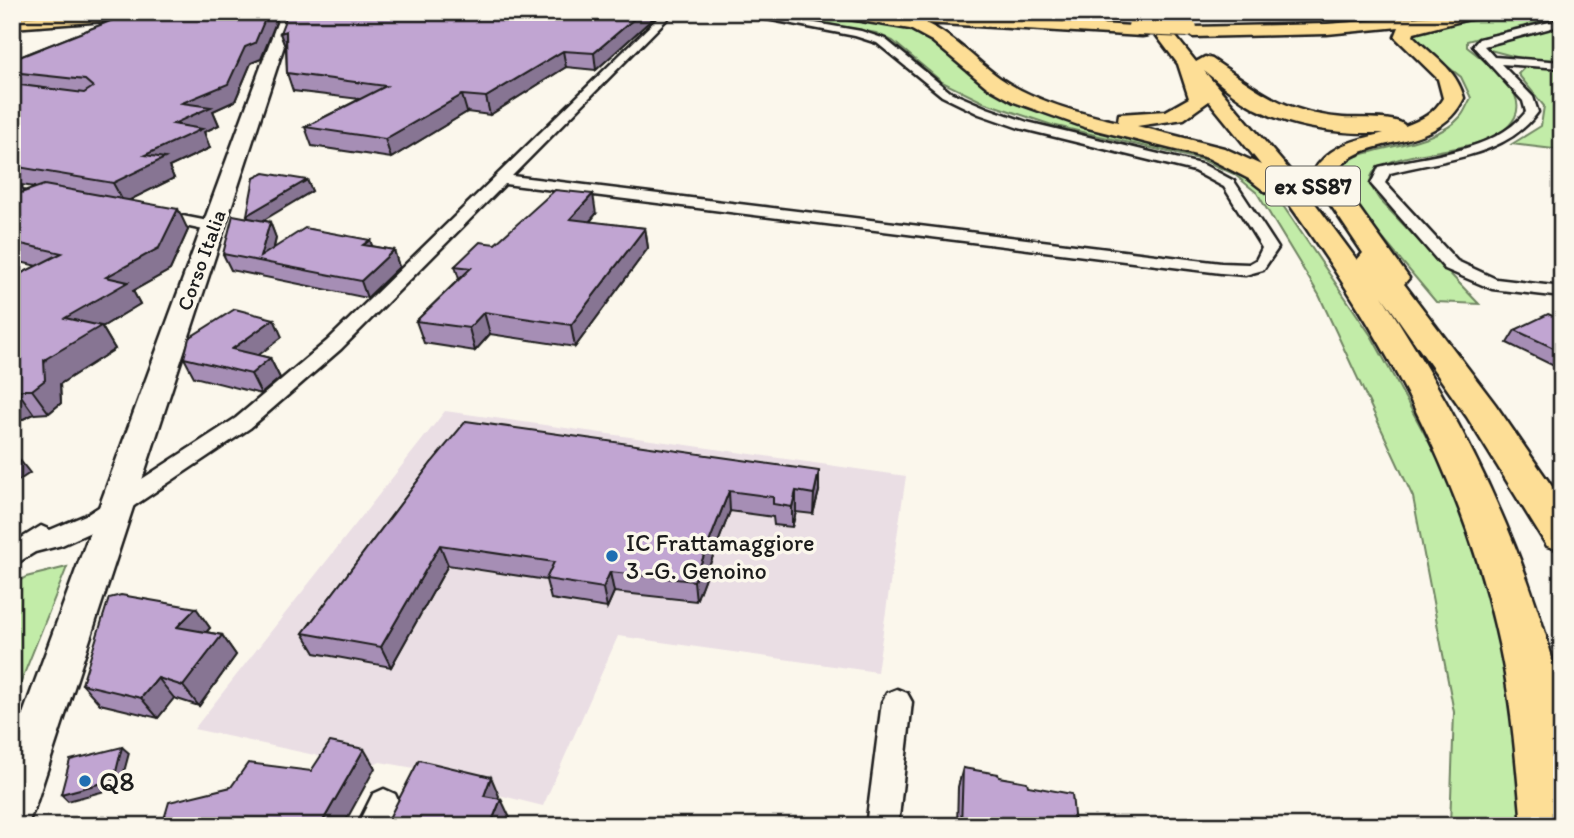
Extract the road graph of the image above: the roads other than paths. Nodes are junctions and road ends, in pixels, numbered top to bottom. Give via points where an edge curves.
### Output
1 (104, 12) edge
2 (162, 12) edge
3 (288, 12) edge
4 (670, 12) edge
5 (734, 12) edge
6 (837, 12) edge
7 (848, 12) edge
8 (906, 12) edge
9 (997, 12) edge
10 (1161, 12) edge
11 (1321, 12) edge
12 (1432, 12) edge
13 (1477, 12) edge
14 (12, 21) edge
15 (1562, 22) edge
16 (1142, 23) edge
17 (1115, 26) junction
18 (1223, 28) junction
19 (122, 29) edge
20 (1190, 30) junction
21 (1369, 43) dead end
22 (972, 46) junction
23 (1392, 48) dead end
24 (1493, 60) junction
25 (1195, 62) junction
26 (1562, 65) edge
27 (1435, 66) junction
28 (1047, 107) junction
29 (1437, 119) junction
30 (499, 179) junction
31 (146, 214) edge
32 (213, 227) junction
33 (1328, 237) junction
34 (1562, 292) edge
35 (1396, 313) junction
36 (1482, 412) junction
37 (1562, 506) edge
38 (116, 509) junction
39 (1562, 535) edge
40 (22, 551) edge
41 (897, 702) dead end
42 (12, 807) edge
43 (883, 826) edge
44 (1551, 826) edge

1 - 14 highway
2 - 14 highway
2 - 19 street
3 - 32 street, Corso Italia
4 - 30 street
5 - 30 street via 881,41 946,94 983,111 1199,168 1229,184 1270,248 1264,264 1255,270 1221,268
6 - 22 highway via 916,26
7 - 16 highway
8 - 17 highway
9 - 17 highway
10 - 25 highway
11 - 18 highway via 1299,21
12 - 18 highway via 1340,23
13 - 20 highway via 1327,29
13 - 27 highway via 1406,30 1404,37
15 - 24 street via 1483,41 1478,46
16 - 17 highway
16 - 20 highway, bridge
16 - 22 highway via 1011,32
16 - 25 highway, ex SS87
18 - 20 highway
20 - 21 highway
22 - 28 highway via 998,86
23 - 27 highway
24 - 26 street
24 - 34 street via 1529,100 1532,112 1526,124 1476,148 1384,170 1378,184 1451,265 1492,284
25 - 28 highway via 1200,99 1177,116 1113,119
25 - 29 highway via 1255,99 1310,118 1374,127
25 - 33 highway, ex SS87
25 - 35 highway, ex SS87 via 1312,185
27 - 29 highway via 1454,94 1450,107
28 - 33 highway via 1240,162 1262,175
29 - 35 highway via 1416,132 1347,151 1331,160 1325,172 1386,263
30 - 38 street via 334,345 243,423
31 - 32 street
32 - 38 street, Corso Italia
33 - 35 highway, ex SS87
35 - 36 highway, ex SS87
35 - 44 highway via 1495,547 1518,621 1535,694
36 - 37 highway
36 - 39 highway, ex SS87
38 - 40 street
38 - 42 street, Corso Italia
41 - 43 street

